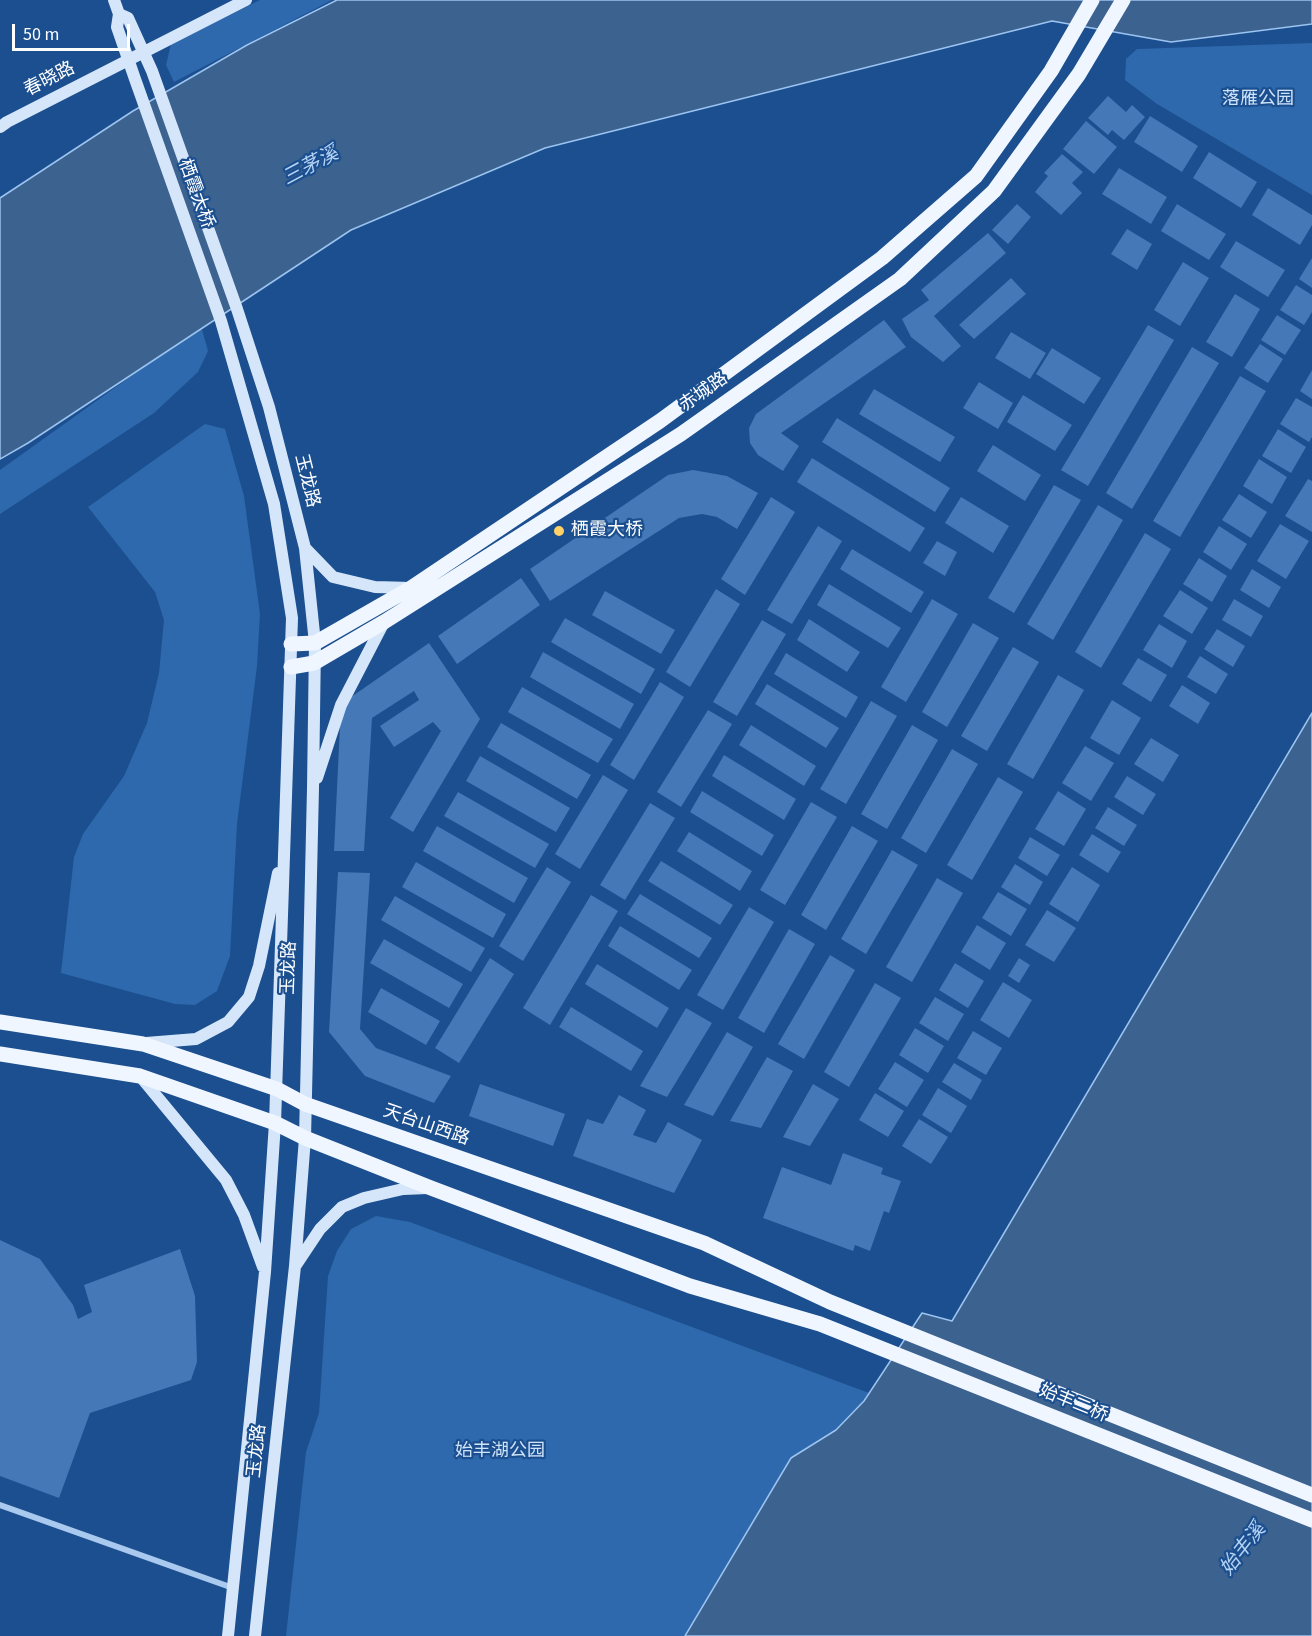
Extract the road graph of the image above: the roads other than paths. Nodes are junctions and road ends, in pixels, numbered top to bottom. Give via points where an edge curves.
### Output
1 (114, 0) edge
2 (246, 0) edge
3 (1092, 0) edge
4 (1123, 0) edge
5 (119, 14) junction
6 (144, 52) junction
7 (128, 60) junction
8 (0, 127) edge
9 (237, 309) joint
10 (221, 321) joint
11 (304, 548) junction
12 (411, 588) junction
13 (384, 622) junction
14 (315, 643) junction
15 (291, 644) junction
16 (315, 663) junction
17 (291, 667) junction
18 (314, 788) junction
19 (285, 840) junction
20 (0, 1022) edge
21 (143, 1044) junction
22 (0, 1054) edge
23 (140, 1076) junction
24 (277, 1089) junction
25 (305, 1104) junction
26 (275, 1123) junction
27 (305, 1138) junction
28 (431, 1188) junction
29 (295, 1266) junction
30 (264, 1272) junction
31 (830, 1302) joint
32 (1312, 1495) edge
33 (0, 1505) edge
34 (1312, 1520) edge
35 (234, 1588) junction
36 (228, 1636) edge
37 (255, 1636) edge

1 - 5 main road
2 - 6 main road, 春晓路
3 - 12 main road, 赤城路 via 1051,71 976,176 882,258 660,421
4 - 13 main road, 赤城路 via 1079,74 994,191 900,279 681,434
5 - 6 main road, 栖霞大桥 via 128,18
5 - 7 main road, 栖霞大桥 via 117,27
6 - 7 main road, 春晓路
6 - 9 main road, 栖霞大桥
7 - 8 main road, 春晓路
7 - 10 main road, 栖霞大桥
9 - 11 main road, 玉龙路 via 269,407
10 - 15 main road, 玉龙路 via 273,504 292,618
11 - 12 main road via 333,576 375,587
11 - 14 main road, 玉龙路
12 - 14 main road, 赤城路
13 - 16 main road, 赤城路
13 - 18 main road via 341,705
14 - 15 main road, 赤城路
14 - 16 main road, 玉龙路
15 - 17 main road, 玉龙路
16 - 17 main road, 赤城路
16 - 18 main road, 玉龙路
17 - 19 main road, 玉龙路
18 - 25 main road, 玉龙路
19 - 21 main road via 249,997 228,1022 196,1039
19 - 24 main road, 玉龙路
20 - 21 main road, 天台山西路
21 - 24 main road, 天台山西路
22 - 23 main road
23 - 26 main road
23 - 30 main road via 226,1180 244,1215
24 - 25 main road, 天台山西路
24 - 26 main road, 玉龙路
25 - 27 main road, 玉龙路
25 - 31 main road, 天台山西路 via 704,1244
26 - 27 main road
26 - 30 main road, 玉龙路
27 - 28 main road
27 - 29 main road, 玉龙路
28 - 29 main road via 403,1189 342,1207 320,1229
28 - 34 main road, 始丰二桥 via 690,1286 820,1324
29 - 37 main road, 玉龙路
30 - 35 main road, 玉龙路
31 - 32 main road, 始丰二桥
33 - 35 street
35 - 36 main road, 玉龙路

